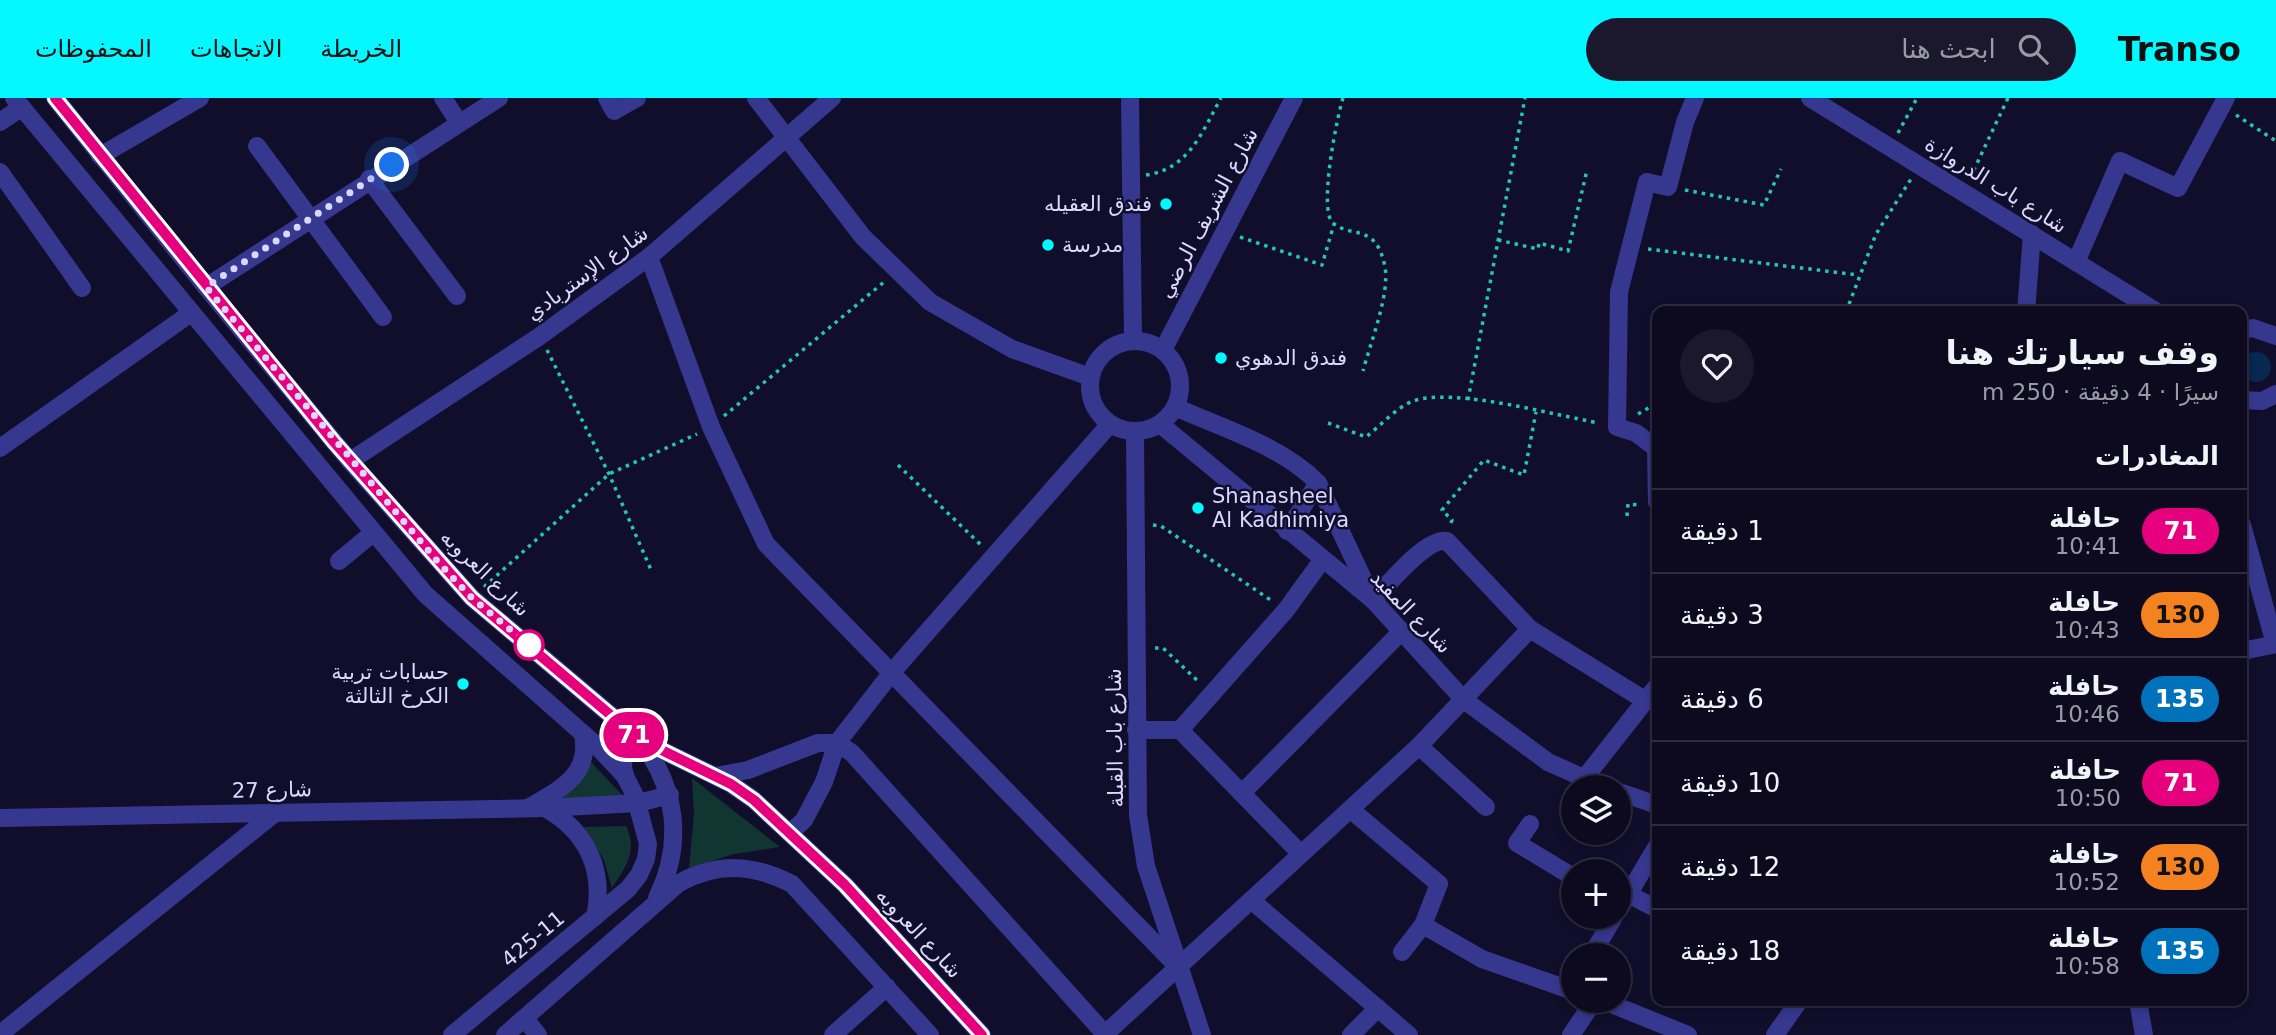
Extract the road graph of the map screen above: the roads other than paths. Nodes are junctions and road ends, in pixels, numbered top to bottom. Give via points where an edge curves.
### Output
1 (55, 98) edge
2 (200, 98) edge
3 (443, 98) edge
4 (499, 98) edge
5 (607, 98) edge
6 (637, 98) edge
7 (756, 98) edge
8 (832, 98) edge
9 (1130, 98) edge
10 (1294, 98) edge
11 (1695, 98) edge
12 (1810, 98) edge
13 (18, 102) edge
14 (2224, 102) edge
15 (0, 122) edge
16 (459, 123) junction
17 (785, 140) junction
18 (257, 146) dead end
19 (100, 156) junction
20 (0, 172) edge
21 (369, 179) junction
22 (310, 218) junction
23 (2032, 234) junction
24 (649, 257) junction
25 (2076, 262) junction
26 (206, 287) junction
27 (82, 288) dead end
28 (457, 296) dead end
29 (2026, 306) edge
30 (2147, 306) edge
31 (191, 313) junction
32 (383, 317) dead end
33 (2247, 329) edge
34 (2276, 336) edge
35 (1133, 340) junction
36 (1163, 350) junction
37 (1090, 377) junction
38 (2276, 394) edge
39 (2247, 400) edge
40 (1175, 407) junction
41 (1110, 424) junction
42 (1160, 424) junction
43 (1135, 431) junction
44 (1652, 445) edge
45 (0, 448) edge
46 (351, 461) junction
47 (1318, 483) junction
48 (1287, 531) junction
49 (373, 533) junction
50 (2247, 542) edge
51 (1323, 559) junction
52 (339, 561) dead end
53 (1373, 600) junction
54 (1530, 629) junction
55 (1401, 632) junction
56 (2276, 644) edge
57 (2247, 650) edge
58 (893, 671) junction
59 (1652, 693) edge
60 (1464, 700) junction
61 (1646, 701) junction
62 (625, 727) junction
63 (1136, 730) junction
64 (1180, 730) junction
65 (583, 734) junction
66 (639, 739) junction
67 (837, 743) junction
68 (597, 746) junction
69 (1419, 746) junction
70 (1573, 775) edge
71 (1587, 775) edge
72 (625, 776) junction
73 (716, 776) junction
74 (1242, 793) junction
75 (670, 795) junction
76 (1631, 796) edge
77 (638, 803) junction
78 (1652, 803) edge
79 (1486, 807) dead end
80 (536, 808) junction
81 (1350, 809) junction
82 (275, 813) junction
83 (0, 818) edge
84 (1530, 824) dead end
85 (791, 832) junction
86 (1301, 854) junction
87 (1652, 854) edge
88 (1561, 870) edge
89 (1631, 888) edge
90 (1251, 900) junction
91 (655, 901) junction
92 (1631, 907) edge
93 (1652, 909) edge
94 (595, 917) junction
95 (1423, 925) junction
96 (1402, 952) dead end
97 (1178, 967) junction
98 (1561, 985) edge
99 (887, 987) junction
100 (1795, 1006) edge
101 (2138, 1006) edge
102 (1378, 1008) junction
103 (1631, 1012) edge
104 (1586, 1013) edge
105 (525, 1019) junction
106 (0, 1034) edge
107 (452, 1035) edge
108 (505, 1035) edge
109 (538, 1035) edge
110 (833, 1035) edge
111 (930, 1035) edge
112 (982, 1035) edge
113 (1104, 1035) edge
114 (1202, 1035) edge
115 (1351, 1035) edge
116 (1409, 1035) edge
117 (1571, 1035) edge
118 (1689, 1035) edge
119 (1775, 1035) edge
120 (2144, 1035) edge

1 - 19 street, شارع العروبه
2 - 19 street
3 - 16 street
4 - 16 street
5 - 6 street via 614,111
7 - 17 street
8 - 17 street, شارع الإستربادي
9 - 35 street
10 - 36 street, شارع الشريف الرضي
11 - 44 street via 1668,187 1647,182 1619,292 1617,427
12 - 23 street, شارع باب الدروازة
13 - 15 street
13 - 31 street
14 - 25 street via 2178,188 2120,161
16 - 21 street
17 - 24 street, شارع الإستربادي
17 - 37 street via 863,237 930,302 1012,349
18 - 22 street
19 - 26 street, شارع العروبه
20 - 27 street
21 - 22 street
21 - 28 street
22 - 26 street
22 - 32 street
23 - 25 street, شارع باب الدروازة
23 - 29 street
24 - 46 street, شارع الإستربادي via 540,336
24 - 58 street via 711,427 766,544
25 - 30 street, شارع باب الدروازة
26 - 46 street, شارع العروبه
31 - 45 street
31 - 49 street
33 - 34 street
35 - 36 street
35 - 37 street via 1105,351
36 - 40 street via 1179,374 1181,388
37 - 41 street via 1093,404
38 - 39 street via 2262,401
40 - 42 street
40 - 47 street via 1278,454
41 - 43 street
41 - 58 street
42 - 43 street
42 - 48 street, شارع المفيد
43 - 63 street, شارع باب القبلة
46 - 62 street, شارع العروبه via 472,598
47 - 48 street
47 - 53 street
48 - 51 street, شارع المفيد
49 - 52 street
49 - 65 street via 425,594
50 - 56 street
51 - 53 street, شارع المفيد
51 - 64 street via 1286,610
53 - 54 street via 1426,547 1440,540 1454,547
53 - 55 street, شارع المفيد
54 - 60 street
54 - 61 street
55 - 60 street, شارع المفيد
55 - 74 street
56 - 57 street
58 - 67 street
58 - 97 street
59 - 61 street
60 - 69 street
60 - 70 street, شارع المفيد via 1548,762
61 - 71 street
62 - 66 street, شارع العروبه
62 - 68 street via 618,746
63 - 64 street
63 - 97 street, شارع باب القبلة via 1141,843
64 - 74 street
65 - 68 street
65 - 80 street via 586,757 582,765
66 - 72 street via 624,758
66 - 73 street, شارع العروبه
66 - 75 street
67 - 73 street via 818,743 748,770
67 - 85 street via 824,782 804,820
67 - 113 street via 852,753
68 - 72 street
69 - 79 street
69 - 81 street
72 - 77 street
73 - 85 street, شارع العروبه via 754,800
74 - 86 street
75 - 77 street, شارع 27
75 - 91 street via 674,839
76 - 78 street
77 - 80 street, شارع 27
77 - 94 street, 425-11 via 648,844 639,875
80 - 82 street, شارع 27
80 - 94 street via 574,829 593,859 599,886
81 - 86 street
81 - 95 street via 1439,884
82 - 83 street, شارع 27
82 - 106 street
84 - 88 street via 1517,843
85 - 112 street, شارع العروبه
86 - 90 street
87 - 89 street
90 - 97 street
90 - 102 street
91 - 99 street via 695,874 766,870 792,884 817,908
91 - 105 street
92 - 93 street
94 - 107 street, 425-11
95 - 96 street
95 - 98 street via 1482,958
97 - 113 street
97 - 114 street, شارع باب القبلة
99 - 110 street
99 - 111 street
100 - 119 street
101 - 120 street
102 - 115 street
102 - 116 street
103 - 118 street
104 - 117 street
105 - 108 street
105 - 109 street

